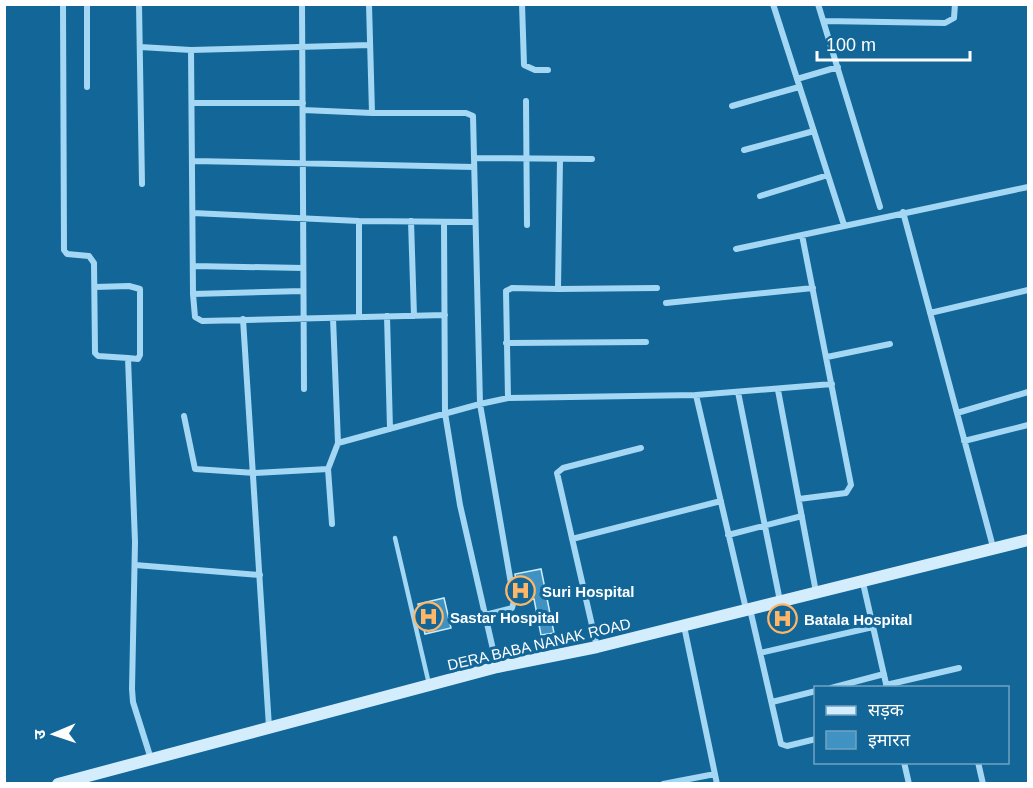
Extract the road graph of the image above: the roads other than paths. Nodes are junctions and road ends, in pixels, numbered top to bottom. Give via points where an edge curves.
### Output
1 (63, 4) edge
2 (87, 4) edge
3 (139, 4) edge
4 (302, 4) edge
5 (369, 4) edge
6 (522, 4) edge
7 (772, 4) edge
8 (818, 4) edge
9 (955, 4) edge
10 (824, 21) junction
11 (370, 45) junction
12 (140, 47) junction
13 (302, 49) junction
14 (191, 51) junction
15 (838, 67) junction
16 (548, 70) dead end
17 (796, 79) junction
18 (87, 87) dead end
19 (799, 87) junction
20 (526, 101) dead end
21 (192, 103) junction
22 (303, 106) junction
23 (732, 106) dead end
24 (372, 114) junction
25 (814, 131) junction
26 (744, 150) dead end
27 (474, 158) junction
28 (527, 158) junction
29 (560, 159) junction
30 (592, 159) dead end
31 (193, 160) junction
32 (304, 162) junction
33 (474, 167) junction
34 (828, 175) junction
35 (142, 184) dead end
36 (1029, 187) edge
37 (760, 196) dead end
38 (880, 207) dead end
39 (903, 212) junction
40 (193, 213) junction
41 (303, 218) junction
42 (359, 221) junction
43 (411, 221) junction
44 (444, 222) junction
45 (475, 222) junction
46 (527, 225) dead end
47 (844, 225) junction
48 (802, 235) junction
49 (736, 249) dead end
50 (193, 266) junction
51 (303, 268) junction
52 (95, 287) junction
53 (657, 288) dead end
54 (813, 288) junction
55 (558, 289) junction
56 (1029, 290) edge
57 (303, 291) junction
58 (192, 294) junction
59 (666, 303) dead end
60 (930, 313) junction
61 (445, 315) junction
62 (387, 316) junction
63 (414, 316) junction
64 (359, 317) junction
65 (333, 318) junction
66 (243, 319) junction
67 (303, 319) junction
68 (646, 342) dead end
69 (506, 343) junction
70 (890, 344) dead end
71 (827, 357) junction
72 (128, 358) junction
73 (832, 384) junction
74 (304, 389) dead end
75 (778, 390) junction
76 (738, 392) junction
77 (1029, 392) edge
78 (696, 395) junction
79 (508, 398) junction
80 (480, 404) junction
81 (446, 413) junction
82 (957, 413) junction
83 (184, 416) dead end
84 (1029, 425) edge
85 (390, 429) junction
86 (964, 441) junction
87 (338, 443) junction
88 (641, 448) dead end
89 (328, 469) junction
90 (255, 473) junction
91 (798, 499) junction
92 (721, 501) junction
93 (802, 516) junction
94 (332, 524) dead end
95 (764, 526) junction
96 (728, 535) junction
97 (395, 538) dead end
98 (572, 539) junction
99 (1029, 540) edge
100 (993, 547) junction
101 (135, 565) junction
102 (260, 575) junction
103 (863, 583) junction
104 (817, 593) junction
105 (780, 601) junction
106 (748, 609) junction
107 (485, 615) junction
108 (684, 625) junction
109 (873, 627) junction
110 (597, 647) junction
111 (760, 653) junction
112 (497, 667) junction
113 (958, 668) dead end
114 (884, 674) junction
115 (429, 684) junction
116 (835, 686) edge
117 (887, 686) edge
118 (814, 692) edge
119 (772, 702) junction
120 (268, 727) junction
121 (814, 740) edge
122 (151, 759) junction
123 (904, 764) edge
124 (978, 764) edge
125 (715, 774) junction
126 (58, 783) edge
127 (663, 783) edge
128 (717, 783) edge
129 (909, 783) edge
130 (983, 783) edge

1 - 52 street via 64,250 92,259
2 - 18 street
3 - 12 street
4 - 13 street
5 - 11 street
6 - 16 street via 524,65
7 - 17 street
8 - 10 street
9 - 10 street via 954,18 945,23
10 - 15 street
11 - 13 street
11 - 24 street
12 - 14 street
12 - 35 street
13 - 14 street
13 - 22 street
14 - 21 street
15 - 17 street
15 - 38 street
17 - 19 street
19 - 23 street
19 - 25 street
20 - 28 street
21 - 22 street
21 - 31 street
22 - 24 street
22 - 32 street
24 - 27 street via 471,113 475,121
25 - 26 street
25 - 34 street
27 - 28 street
27 - 33 street
28 - 29 street
28 - 46 street
29 - 30 street
29 - 55 street
31 - 32 street
31 - 40 street
32 - 33 street
32 - 41 street
33 - 45 street
34 - 37 street
34 - 47 street
36 - 39 street
39 - 47 street
39 - 60 street
40 - 41 street
40 - 50 street
41 - 42 street
41 - 51 street
42 - 43 street
42 - 64 street
43 - 44 street
43 - 63 street
44 - 45 street
44 - 61 street
45 - 80 street
47 - 48 street
48 - 49 street
48 - 54 street
50 - 51 street
50 - 58 street
51 - 57 street
52 - 72 street via 95,353
52 - 72 street via 140,289 140,356
53 - 55 street
54 - 59 street
54 - 71 street
55 - 69 street via 506,291
56 - 60 street
57 - 58 street
57 - 67 street
58 - 66 street via 193,314 199,319
60 - 82 street
61 - 63 street
61 - 81 street
62 - 63 street
62 - 64 street
62 - 85 street
64 - 65 street
65 - 67 street
65 - 87 street
66 - 67 street
66 - 90 street
67 - 74 street
68 - 69 street
69 - 79 street
70 - 71 street
71 - 73 street
72 - 101 street
73 - 75 street
73 - 91 street via 850,489 846,493
75 - 76 street
75 - 91 street
76 - 78 street
76 - 95 street
77 - 82 street
78 - 79 street
78 - 92 street
79 - 80 street
80 - 81 street
80 - 107 street via 514,601 512,608
81 - 85 street
81 - 107 street via 460,505
82 - 86 street
83 - 90 street via 195,469
84 - 86 street
85 - 87 street
86 - 100 street
87 - 89 street
88 - 98 street via 556,473
89 - 90 street
89 - 94 street
90 - 102 street
91 - 93 street
92 - 96 street
92 - 98 street
93 - 95 street
93 - 104 street
95 - 96 street
95 - 105 street
96 - 106 street
97 - 115 lane
98 - 110 street
99 - 100 main road, DERA BABA NANAK ROAD
100 - 103 main road, DERA BABA NANAK ROAD
101 - 102 street
101 - 122 street via 133,702
102 - 120 street
103 - 104 main road, DERA BABA NANAK ROAD
103 - 109 street
104 - 105 main road, DERA BABA NANAK ROAD
105 - 106 main road, DERA BABA NANAK ROAD
106 - 108 main road, DERA BABA NANAK ROAD
106 - 111 street
107 - 112 street
108 - 110 main road, DERA BABA NANAK ROAD
108 - 125 street
109 - 111 street
109 - 114 street
110 - 112 main road, DERA BABA NANAK ROAD
111 - 119 street
112 - 115 main road, DERA BABA NANAK ROAD
113 - 117 street
114 - 116 street
114 - 117 street
115 - 120 main road, DERA BABA NANAK ROAD
118 - 119 street
119 - 121 street via 782,744
120 - 122 main road, DERA BABA NANAK ROAD
122 - 126 main road, DERA BABA NANAK ROAD
123 - 129 street
124 - 130 street
125 - 127 street
125 - 128 street

